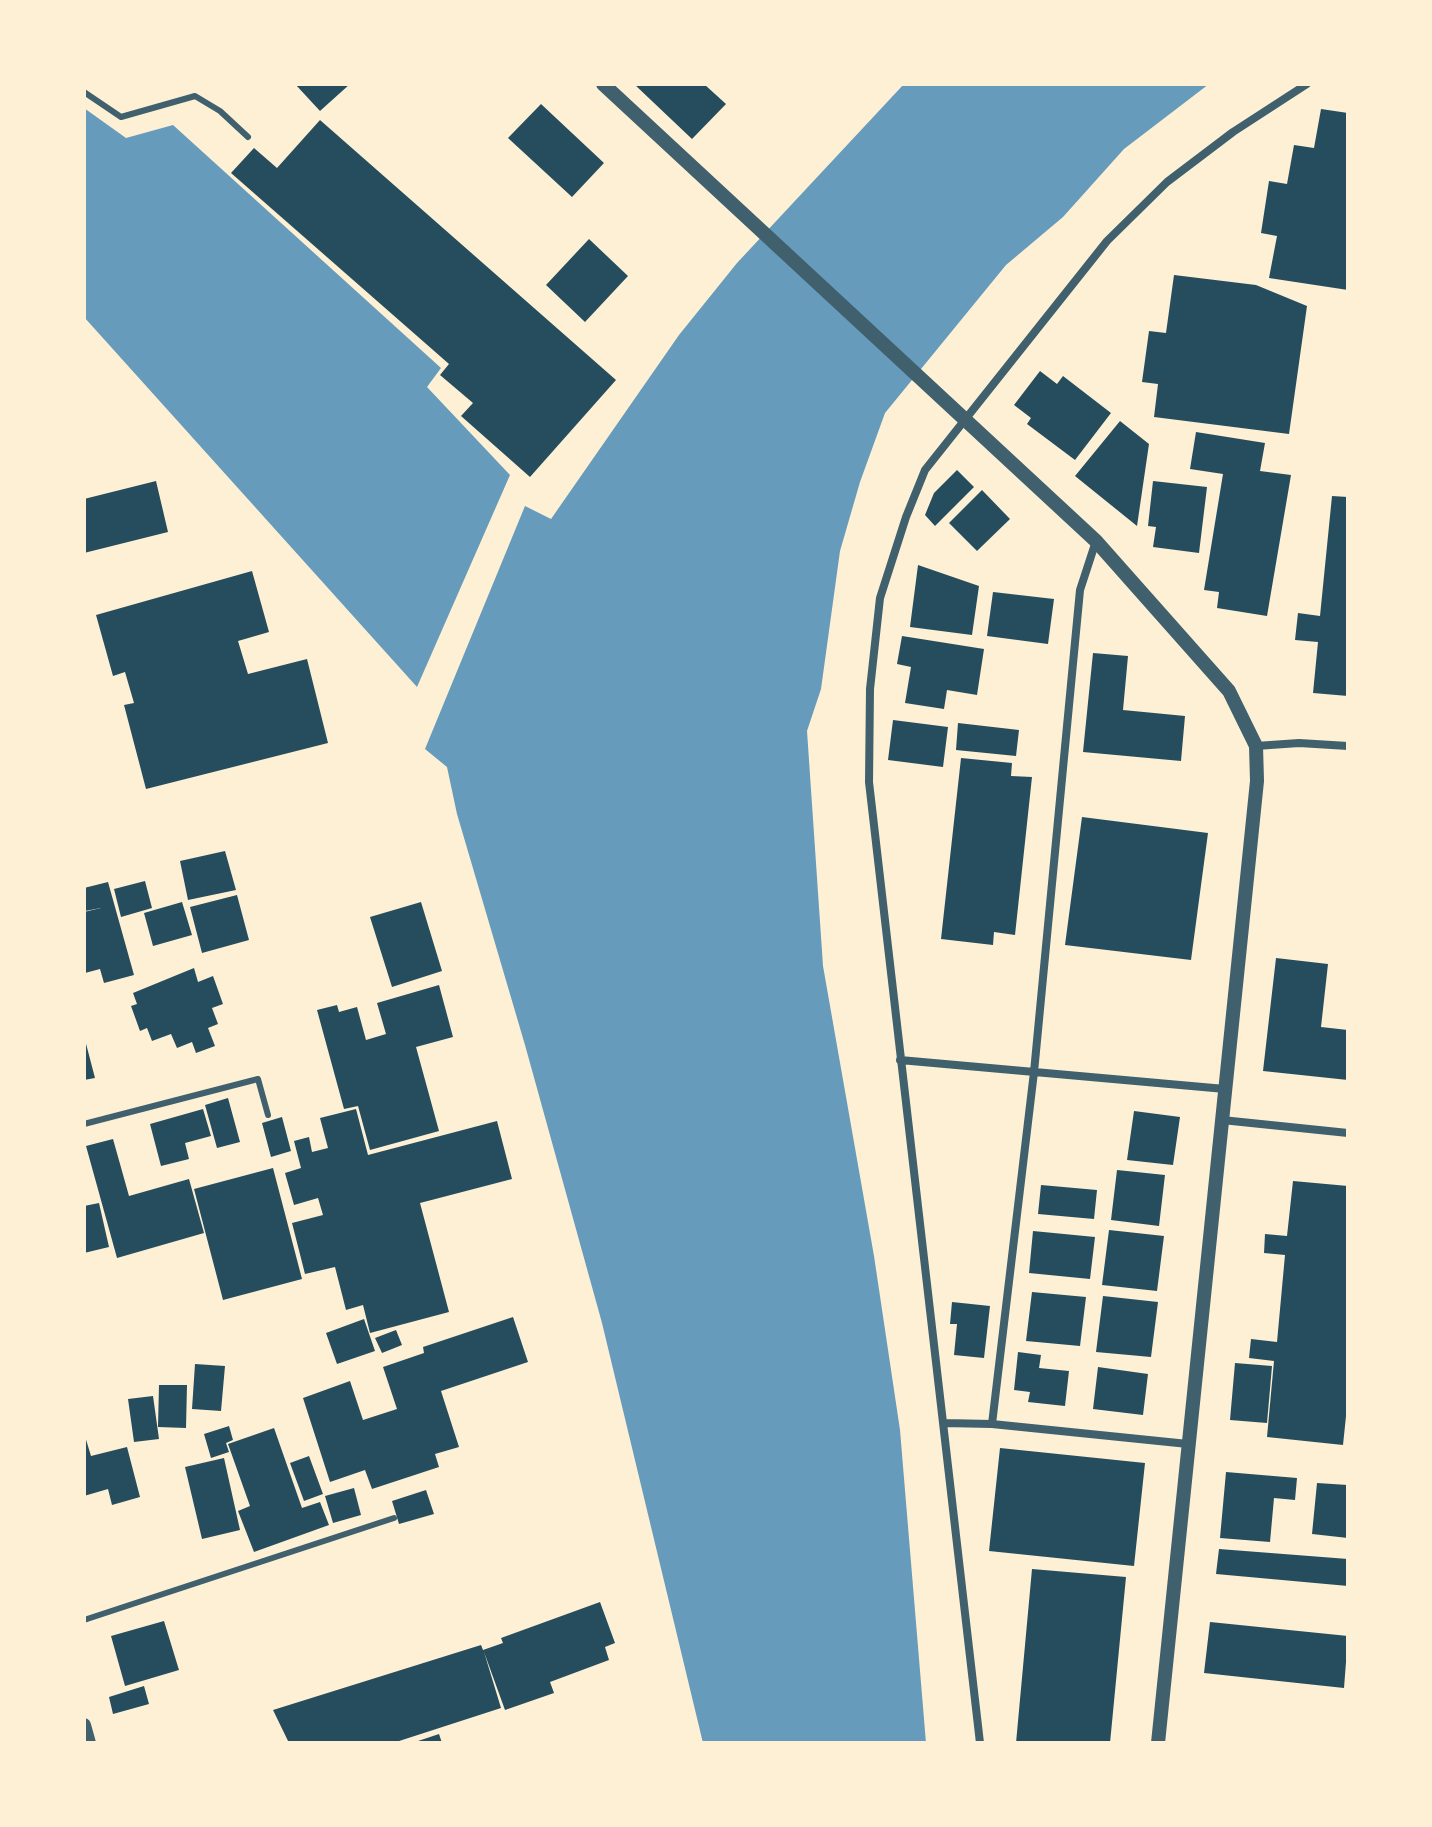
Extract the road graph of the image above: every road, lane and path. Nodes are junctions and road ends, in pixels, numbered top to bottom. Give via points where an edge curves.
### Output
1 (603, 84) edge
2 (1307, 84) edge
3 (84, 92) edge
4 (248, 137) dead end
5 (963, 418) junction
6 (1096, 541) junction
7 (1256, 746) junction
8 (1348, 746) edge
9 (900, 1060) junction
10 (1034, 1072) junction
11 (1225, 1089) junction
12 (268, 1115) dead end
13 (1222, 1120) junction
14 (84, 1124) edge
15 (1348, 1133) edge
16 (944, 1423) junction
17 (992, 1424) junction
18 (1188, 1444) junction
19 (394, 1518) dead end
20 (84, 1620) edge
21 (84, 1725) edge
22 (89, 1743) edge
23 (980, 1743) edge
24 (1158, 1743) edge

1 - 5 street
2 - 5 street via 1222,140 1137,211
3 - 4 lane via 121,117 195,96
5 - 6 street
5 - 9 street via 925,470 906,517 880,598 870,689 869,782
6 - 7 street via 1229,691
6 - 10 street via 1080,590
7 - 8 street
7 - 11 street via 1257,781
9 - 10 street
9 - 16 street
10 - 11 street
10 - 17 street
11 - 13 street
12 - 14 lane via 258,1079
13 - 15 street
13 - 18 street
16 - 17 street
16 - 23 street
17 - 18 street
18 - 24 street
19 - 20 lane
21 - 22 street

